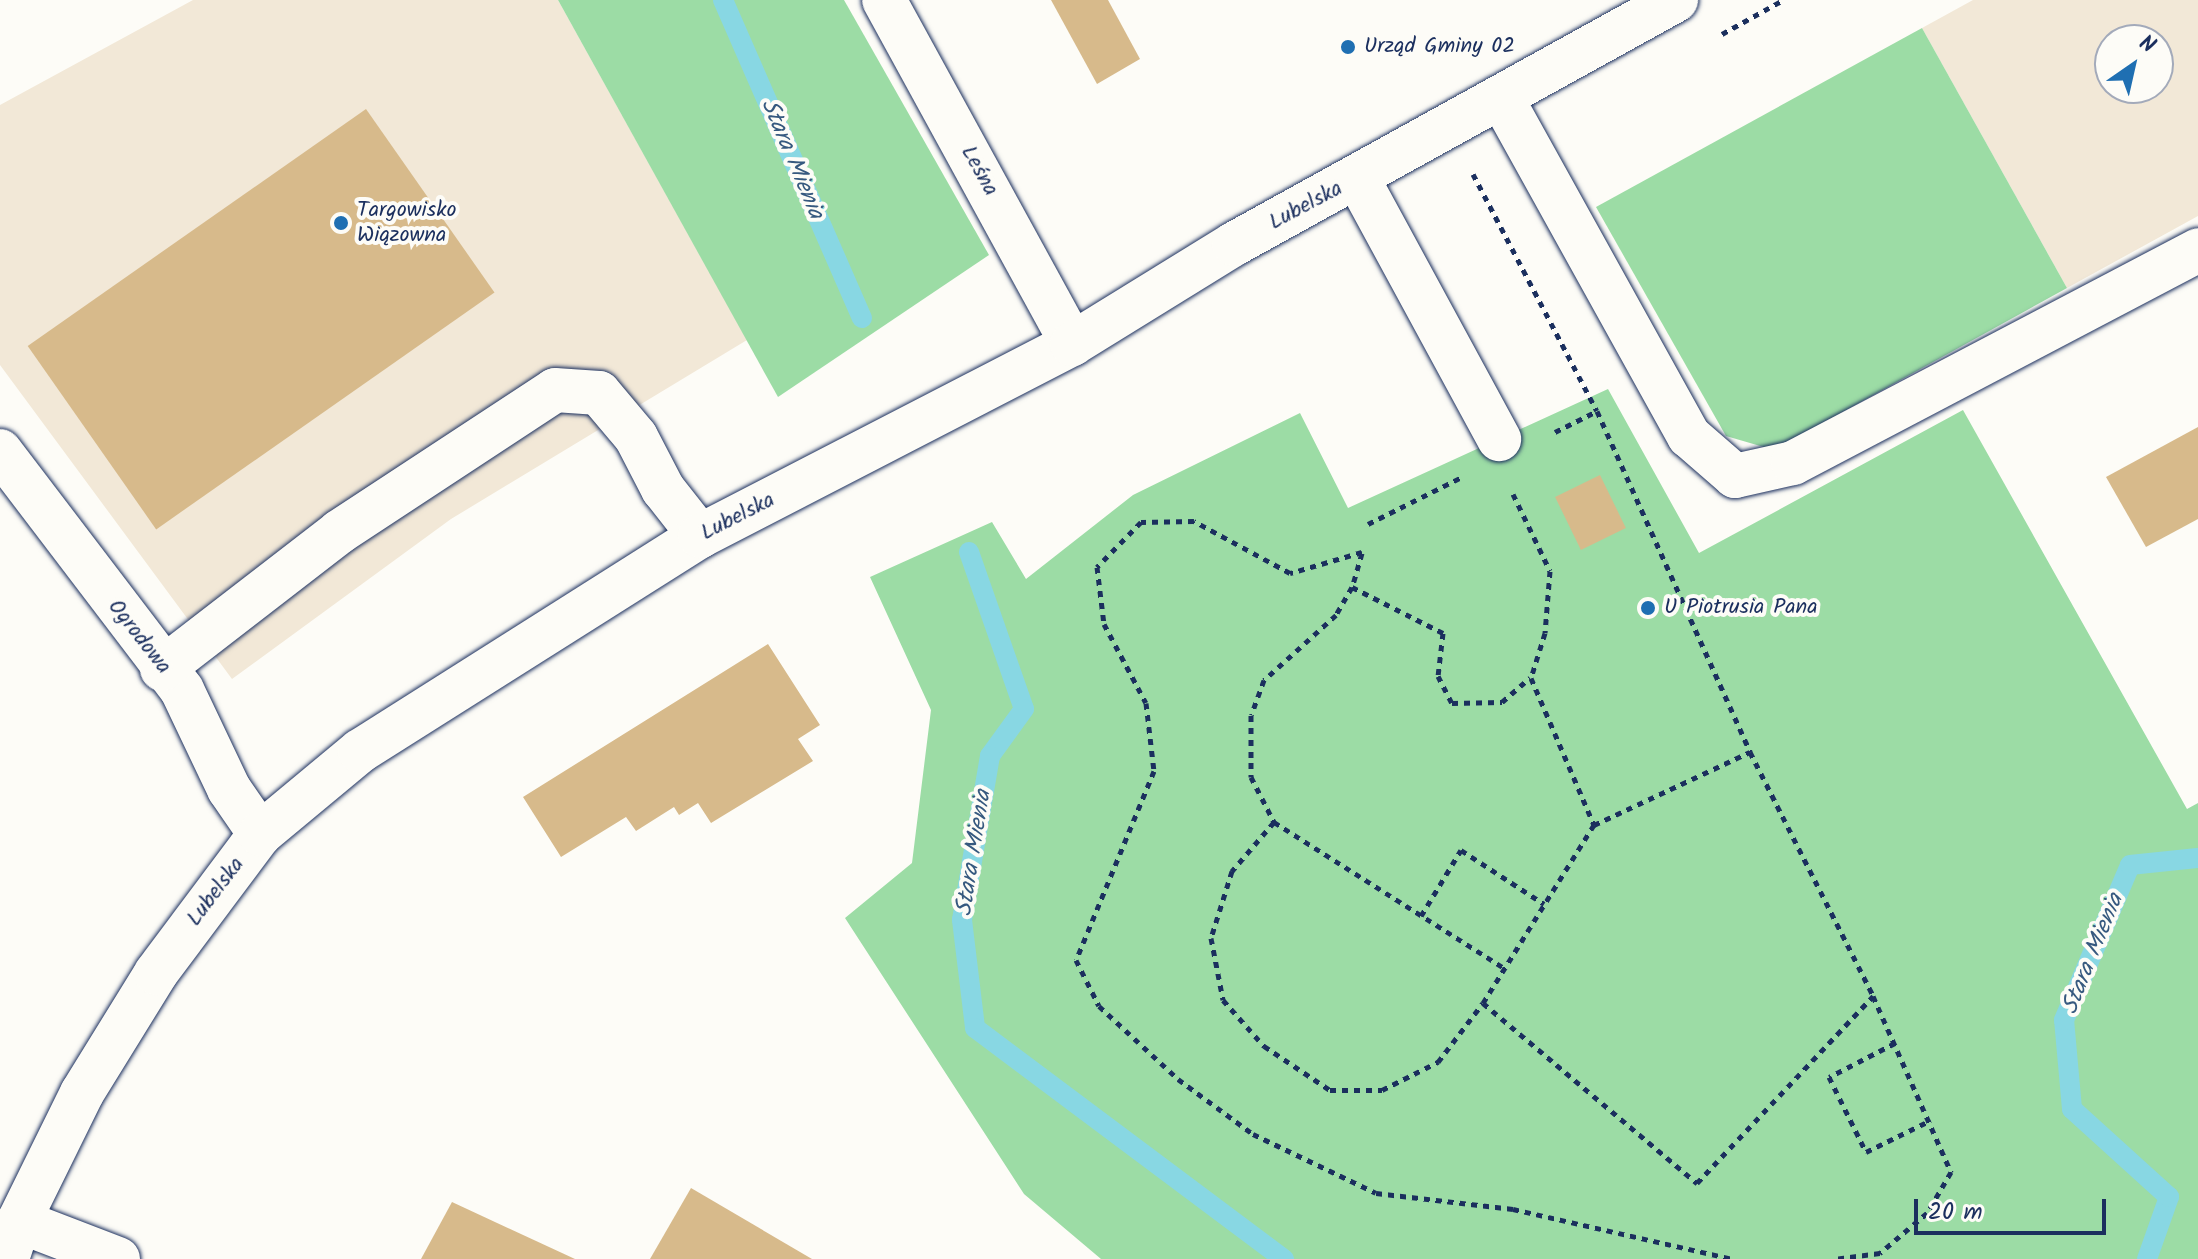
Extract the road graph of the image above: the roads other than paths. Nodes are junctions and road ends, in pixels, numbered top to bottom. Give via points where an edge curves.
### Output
1 (884, 0) edge
2 (1676, 0) edge
3 (1501, 97) junction
4 (1358, 179) junction
5 (2198, 250) edge
6 (1072, 344) junction
7 (1499, 439) road end
8 (0, 451) edge
9 (700, 536) junction
10 (162, 669) junction
11 (260, 834) junction
12 (13, 1240) edge
13 (118, 1259) edge

1 - 6 main road, Leśna
2 - 3 main road, Lubelska
3 - 4 main road, Lubelska
3 - 5 main road via 1689,436 1735,476 1793,463
4 - 6 main road, Lubelska via 1234,244
4 - 7 main road
6 - 9 main road, Lubelska
8 - 10 main road, Ogrodowa
9 - 10 main road via 663,489 636,437 599,393 555,390 339,532
9 - 11 main road, Lubelska via 360,751
10 - 11 main road, Ogrodowa via 182,690 229,789
11 - 12 main road, Lubelska via 156,973 82,1093
12 - 13 main road

